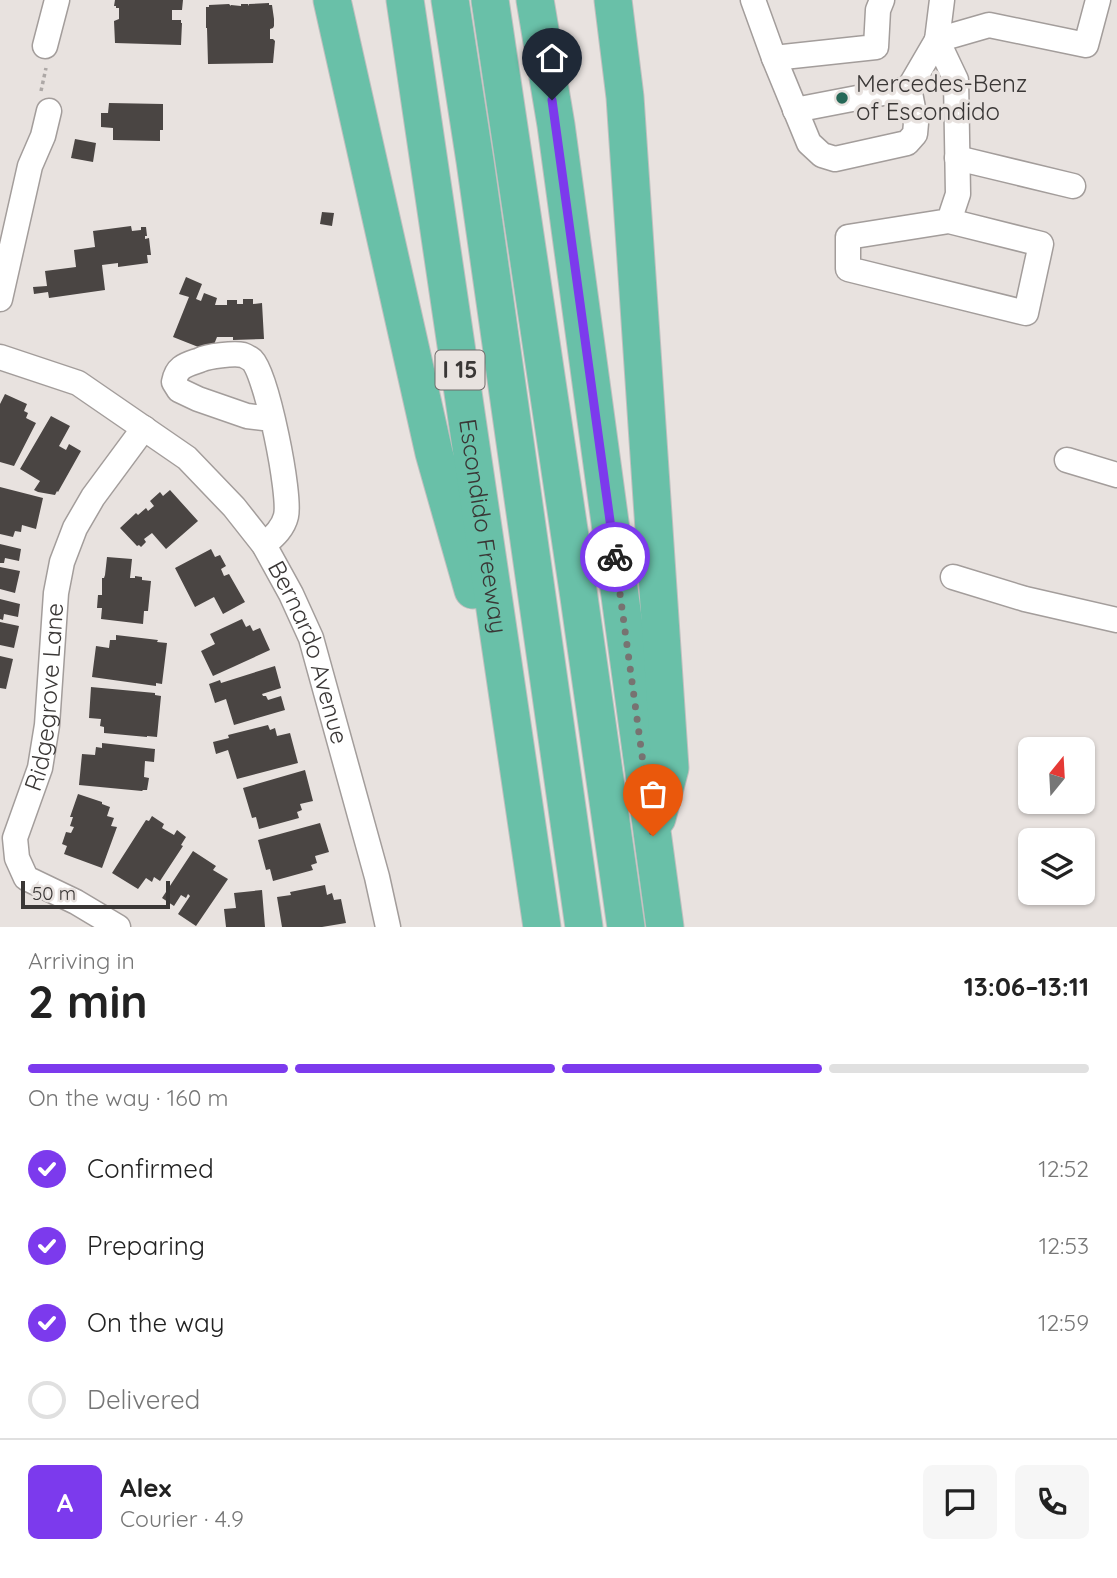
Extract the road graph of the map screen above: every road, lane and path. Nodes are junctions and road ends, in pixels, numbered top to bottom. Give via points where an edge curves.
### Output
1 (57, 0) edge
2 (332, 0) edge
3 (405, 0) edge
4 (450, 0) edge
5 (490, 0) edge
6 (536, 0) edge
7 (614, 0) edge
8 (753, 0) edge
9 (882, 0) edge
10 (942, 0) edge
11 (1098, 0) edge
12 (937, 40) junction
13 (45, 46) joint
14 (774, 58) junction
15 (909, 88) junction
16 (795, 110) junction
17 (49, 111) joint
18 (957, 158) junction
19 (1073, 186) dead end
20 (949, 221) junction
21 (0, 299) edge
22 (0, 357) edge
23 (272, 419) dead end
24 (144, 428) junction
25 (1067, 460) dead end
26 (1117, 475) edge
27 (264, 545) junction
28 (953, 577) dead end
29 (1117, 620) edge
30 (514, 740) junction
31 (653, 836) junction
32 (118, 927) edge
33 (388, 927) edge
34 (542, 927) edge
35 (584, 927) edge
36 (626, 927) edge
37 (665, 927) edge

1 - 13 street
2 - 30 highway via 434,453
3 - 30 highway, Escondido Freeway / I 15
4 - 35 highway
5 - 36 highway
6 - 31 highway
7 - 31 highway via 625,96 670,768
8 - 14 street
9 - 14 street via 876,47
10 - 12 street
11 - 12 street via 1086,45 989,25
12 - 15 street
12 - 18 street via 956,80
13 - 17 path via 46,69 39,100
14 - 16 street
15 - 16 street
15 - 16 street via 916,123 915,134 907,143 835,159 809,143
17 - 21 street via 30,166
18 - 19 street
18 - 20 street via 958,194
20 - 20 street via 1041,244 1026,313 848,269 848,237
22 - 24 street, Bernardo Avenue via 78,383
23 - 27 street via 287,514 282,527
24 - 27 street, Bernardo Avenue via 187,458
24 - 32 street, Ridgegrove Lane via 93,497 62,562 40,768 15,838 26,878
25 - 26 street
27 - 33 street, Bernardo Avenue via 311,638
28 - 29 street via 1025,600
30 - 34 highway, Escondido Freeway / I 15
31 - 37 highway

